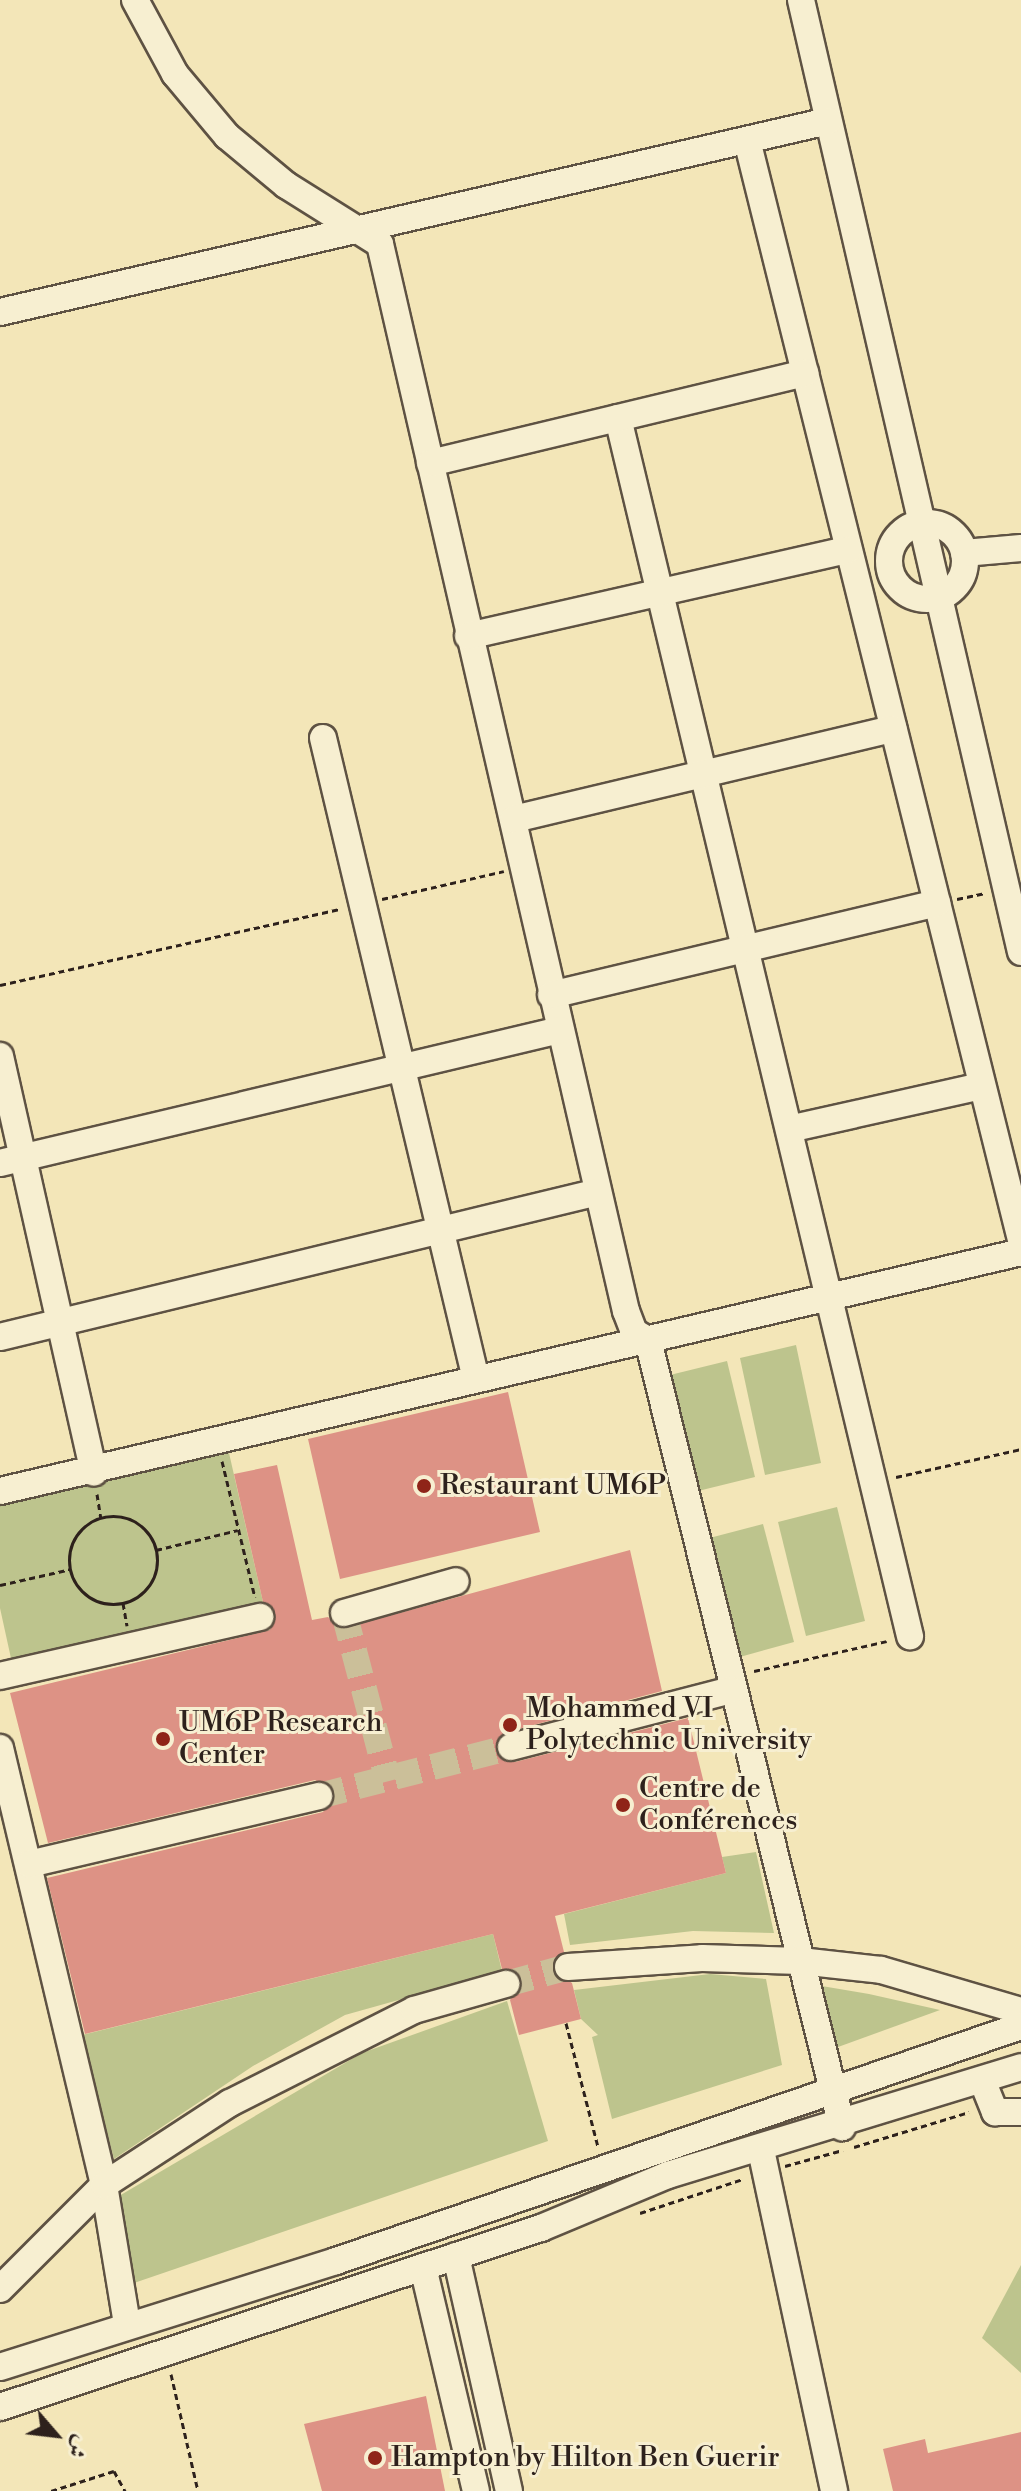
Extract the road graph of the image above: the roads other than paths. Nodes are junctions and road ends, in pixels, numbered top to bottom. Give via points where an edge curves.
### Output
1 (135, 0) edge
2 (801, 0) edge
3 (828, 121) junction
4 (747, 140) junction
5 (360, 230) junction
6 (0, 312) edge
7 (805, 373) junction
8 (618, 418) junction
9 (430, 463) junction
10 (919, 524) junction
11 (1021, 548) edge
12 (848, 550) junction
13 (964, 553) junction
14 (660, 593) junction
15 (935, 598) junction
16 (468, 636) junction
17 (893, 729) junction
18 (323, 738) dead end
19 (704, 773) junction
20 (514, 819) junction
21 (937, 903) junction
22 (746, 949) junction
23 (1021, 952) edge
24 (551, 995) junction
25 (560, 1030) junction
26 (0, 1056) edge
27 (401, 1068) junction
28 (981, 1086) junction
29 (789, 1129) junction
30 (11, 1160) edge
31 (598, 1192) junction
32 (440, 1230) junction
33 (1021, 1240) edge
34 (1021, 1252) edge
35 (830, 1298) junction
36 (60, 1323) junction
37 (0, 1337) edge
38 (648, 1340) junction
39 (476, 1379) junction
40 (94, 1473) junction
41 (0, 1491) edge
42 (456, 1581) dead end
43 (344, 1613) dead end
44 (260, 1617) road end
45 (910, 1636) road end
46 (0, 1676) edge
47 (730, 1684) junction
48 (511, 1747) tunnel mouth
49 (0, 1748) edge
50 (319, 1796) tunnel mouth
51 (29, 1864) junction
52 (800, 1961) junction
53 (568, 1967) tunnel mouth
54 (506, 1984) tunnel mouth
55 (1021, 2011) edge
56 (1021, 2026) edge
57 (1021, 2067) edge
58 (982, 2080) junction
59 (832, 2089) junction
60 (1021, 2112) edge
61 (842, 2127) junction
62 (761, 2150) junction
63 (104, 2185) junction
64 (456, 2256) junction
65 (423, 2267) junction
66 (0, 2289) edge
67 (127, 2324) junction
68 (0, 2367) edge
69 (0, 2407) edge
70 (476, 2491) edge
71 (509, 2491) edge
72 (834, 2491) edge

1 - 5 street via 175,74 227,136
2 - 3 street
3 - 4 street
3 - 10 street
4 - 5 street
4 - 7 street
5 - 6 street
5 - 9 street via 380,244
7 - 8 street
7 - 12 street
8 - 9 street
8 - 14 street
9 - 16 street
10 - 13 street via 943,526
10 - 15 street
10 - 15 street via 898,536 890,569 902,590
11 - 13 street
12 - 14 street
12 - 17 street
13 - 15 street via 959,581
14 - 16 street
14 - 19 street
15 - 23 street
16 - 20 street
17 - 19 street
17 - 21 street
18 - 27 street
19 - 20 street
19 - 22 street
20 - 24 street
21 - 22 street
21 - 28 street
22 - 24 street
22 - 29 street
24 - 25 street
25 - 27 street
25 - 31 street
26 - 30 street
27 - 30 street
27 - 32 street
28 - 29 street
28 - 33 street
29 - 35 street
30 - 36 street
31 - 32 street
31 - 38 street via 631,1324
32 - 36 street
32 - 39 street
34 - 35 street
35 - 38 street
35 - 45 street
36 - 37 street
36 - 40 street
38 - 39 street
38 - 47 street
39 - 40 street via 216,1438
40 - 41 street
42 - 43 street
44 - 46 street
47 - 48 street
47 - 52 street
49 - 51 street
50 - 51 street
51 - 63 street
52 - 53 street via 702,1958
52 - 55 street via 881,1970
52 - 59 street
54 - 63 street via 414,2010 343,2043 230,2103
56 - 59 street
57 - 58 street
58 - 60 street via 995,2112
58 - 61 street
59 - 61 street
59 - 67 street via 336,2261
61 - 62 street
62 - 64 street via 668,2175
62 - 72 street
63 - 66 street
63 - 67 street
64 - 65 street
64 - 71 street
65 - 69 street
65 - 70 street
67 - 68 street

